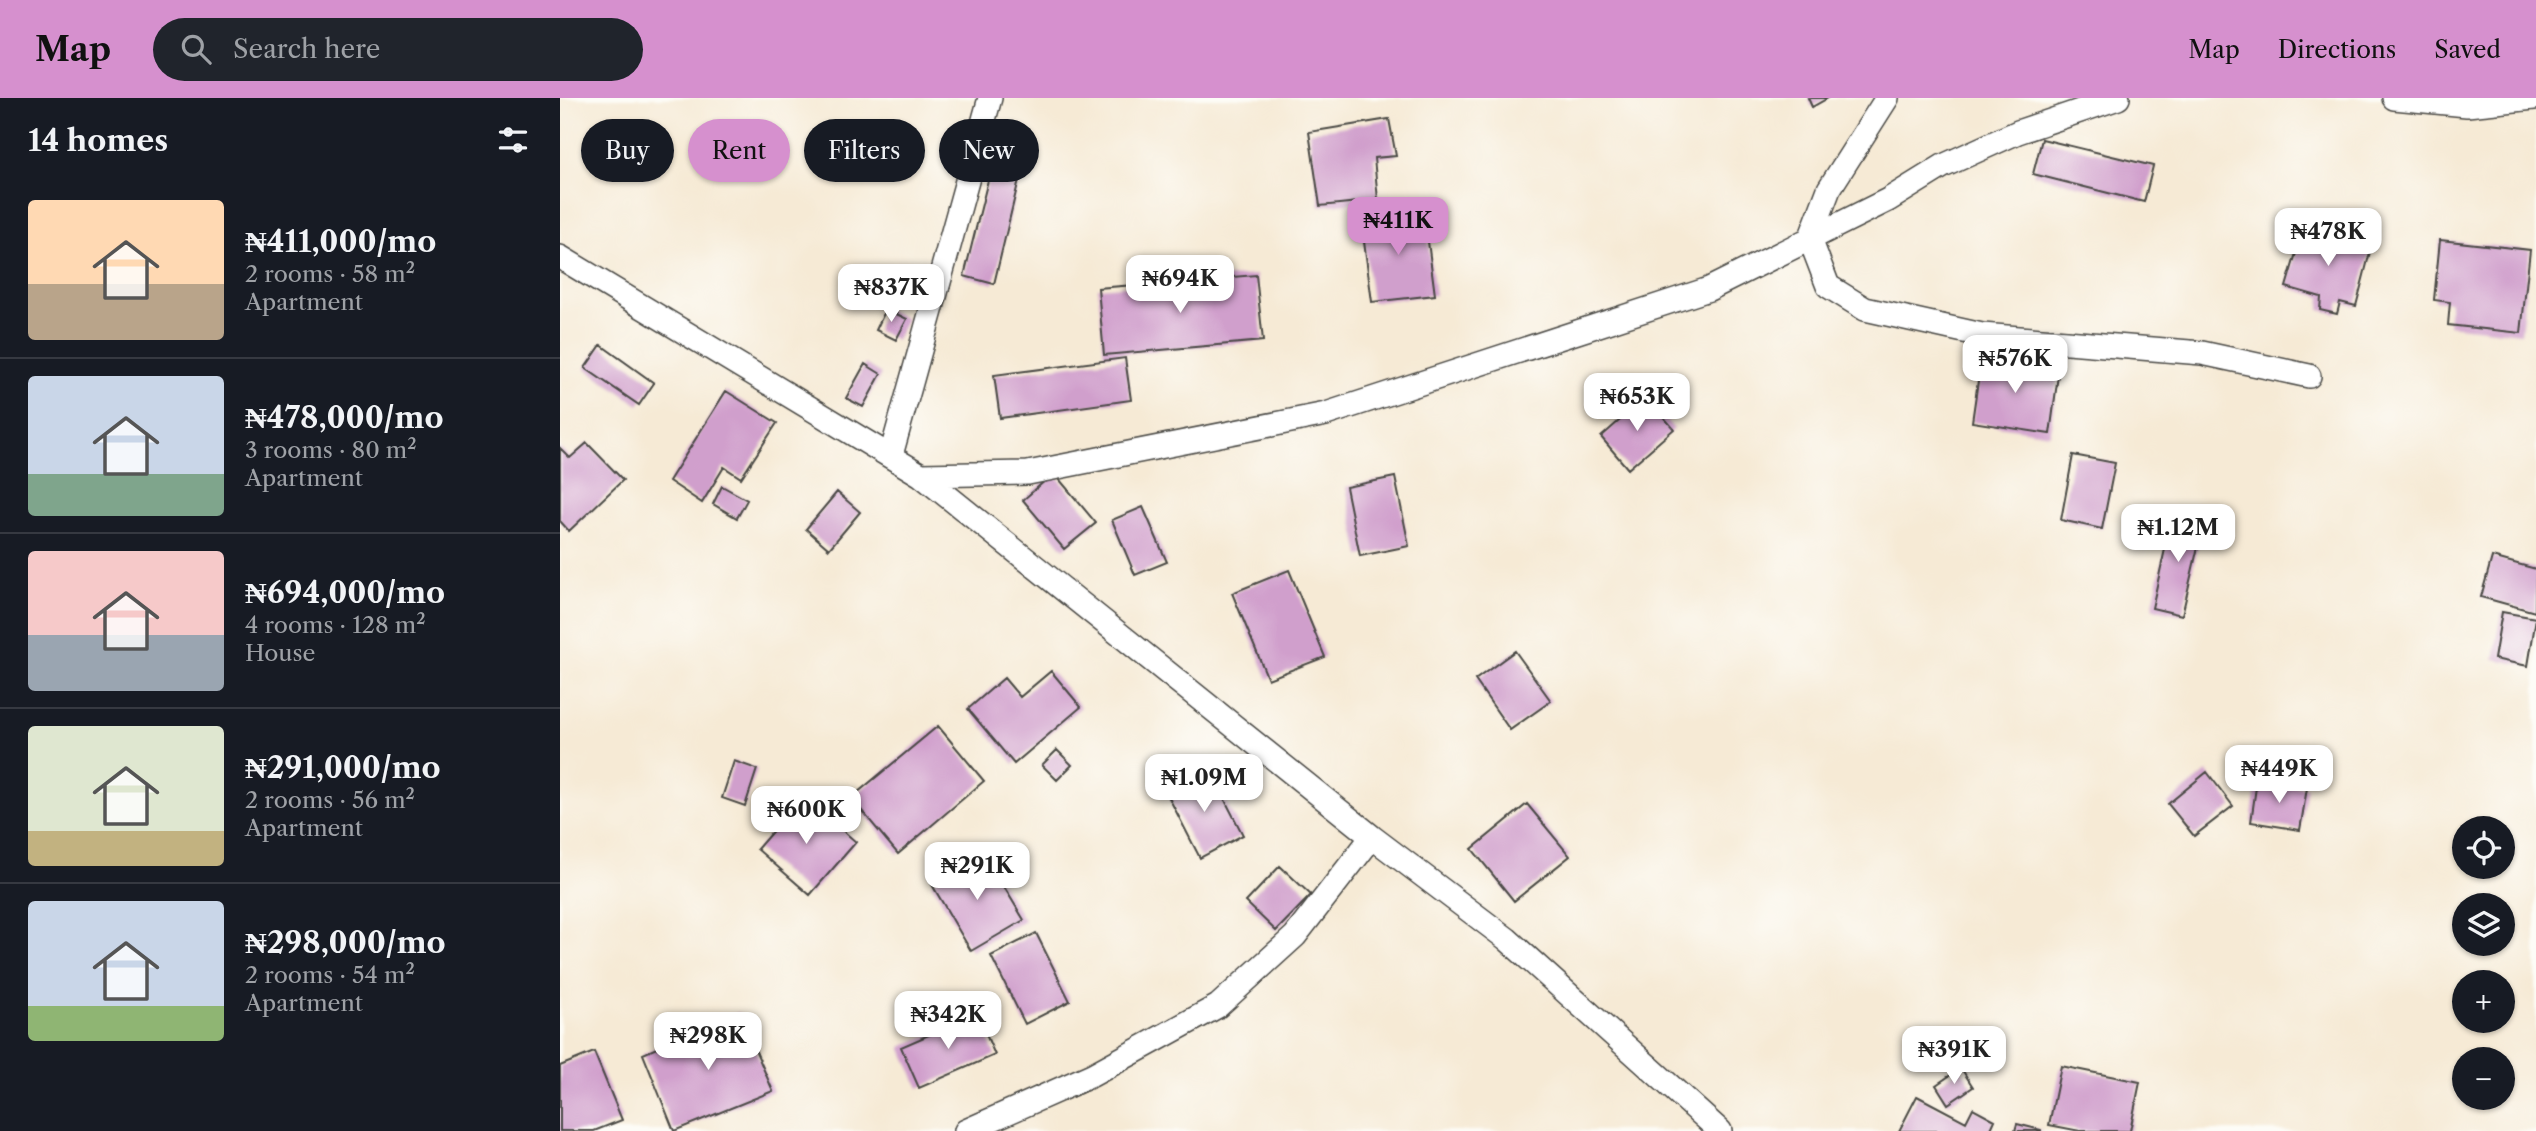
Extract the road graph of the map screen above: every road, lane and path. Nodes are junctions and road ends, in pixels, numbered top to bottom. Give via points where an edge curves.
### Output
1 (990, 98) edge
2 (1887, 98) edge
3 (2118, 98) edge
4 (2394, 98) edge
5 (2534, 98) edge
6 (1810, 239) junction
7 (560, 257) edge
8 (2309, 376) dead end
9 (891, 455) junction
10 (921, 475) junction
11 (1372, 837) junction
12 (965, 1131) edge
13 (1720, 1131) edge

1 - 9 street
2 - 6 street via 1829,189
3 - 6 street via 2018,132 1943,166
4 - 5 street via 2467,104
6 - 8 street via 1828,286 1865,309 1982,335 2202,353
6 - 10 street via 1709,289 1326,414 1028,473
7 - 9 street
9 - 10 street
10 - 11 street
11 - 12 street via 1295,936 1218,1006 1092,1075
11 - 13 street via 1507,939

